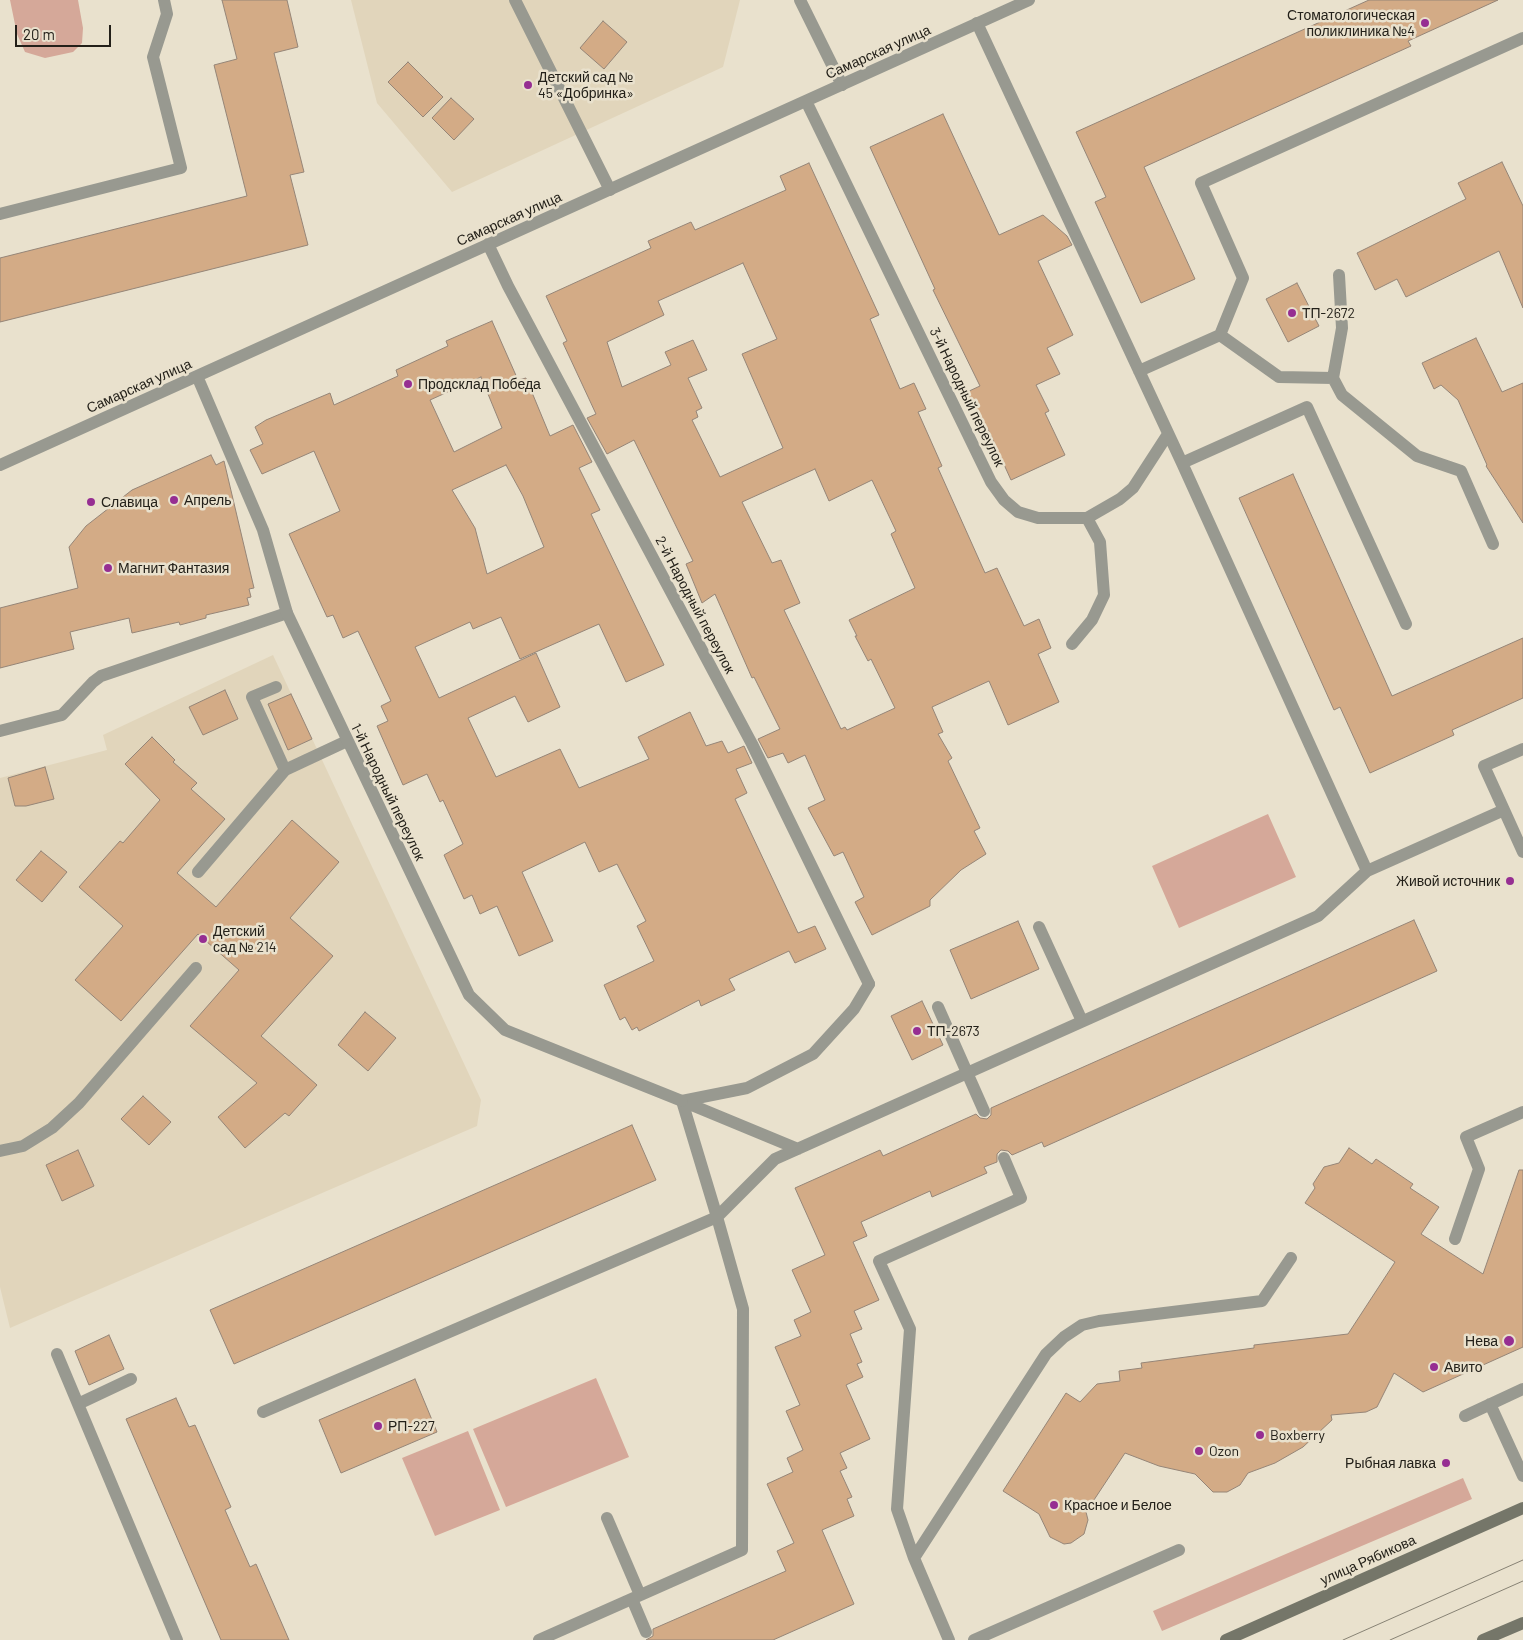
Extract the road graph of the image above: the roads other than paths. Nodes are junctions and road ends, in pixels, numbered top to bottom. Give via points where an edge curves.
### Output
1 (164, 0) edge
2 (515, 0) edge
3 (800, 0) edge
4 (1030, 0) edge
5 (978, 24) junction
6 (1523, 38) edge
7 (842, 85) junction
8 (806, 101) junction
9 (610, 190) junction
10 (0, 214) edge
11 (488, 244) junction
12 (1339, 275) dead end
13 (1220, 335) junction
14 (1139, 372) junction
15 (197, 376) junction
16 (1333, 378) junction
17 (1168, 434) junction
18 (1182, 463) junction
19 (0, 465) edge
20 (1087, 518) junction
21 (1493, 544) dead end
22 (287, 613) junction
23 (1406, 624) dead end
24 (1072, 644) dead end
25 (276, 686) dead end
26 (0, 731) edge
27 (347, 741) junction
28 (1523, 749) edge
29 (285, 770) junction
30 (1504, 810) junction
31 (1523, 852) edge
32 (1367, 871) junction
33 (198, 872) dead end
34 (1039, 927) dead end
35 (196, 968) dead end
36 (938, 1007) dead end
37 (1082, 1022) junction
38 (967, 1073) junction
39 (682, 1101) junction
40 (984, 1111) dead end
41 (1523, 1112) edge
42 (798, 1148) junction
43 (0, 1151) edge
44 (1004, 1158) dead end
45 (717, 1217) junction
46 (1455, 1239) dead end
47 (1291, 1258) dead end
48 (58, 1354) dead end
49 (131, 1379) dead end
50 (1523, 1389) edge
51 (78, 1404) junction
52 (1490, 1404) junction
53 (263, 1412) dead end
54 (1465, 1416) dead end
55 (1523, 1476) edge
56 (1523, 1508) edge
57 (607, 1518) dead end
58 (1179, 1550) dead end
59 (914, 1558) junction
60 (636, 1597) junction
61 (1523, 1623) edge
62 (646, 1632) dead end
63 (177, 1640) edge
64 (539, 1640) edge
65 (949, 1640) edge
66 (974, 1640) edge
67 (1226, 1640) edge
68 (1483, 1640) edge

1 - 10 street via 168,14 154,57 181,168
2 - 9 street
3 - 7 street
4 - 5 street, Самарская улица
5 - 7 street, Самарская улица
5 - 14 street
6 - 13 street via 1201,183 1243,278
7 - 8 street, Самарская улица
8 - 9 street, Самарская улица
8 - 20 street, 3-й Народный переулок via 991,482 1018,512 1038,518
9 - 11 street, Самарская улица
11 - 15 street, Самарская улица
11 - 39 street, 2-й Народный переулок via 752,744 869,984 854,1009 813,1054 747,1088
12 - 16 street via 1342,328
13 - 14 street
13 - 16 street via 1279,377
14 - 17 street
15 - 19 street, Самарская улица
15 - 22 street, 1-й Народный переулок via 263,530
16 - 21 street via 1342,395 1417,456 1461,471
17 - 18 street
17 - 20 street via 1133,488
18 - 23 street via 1307,407
18 - 32 street
20 - 24 street via 1100,542 1104,595 1092,620
22 - 26 street via 101,676 62,715
22 - 27 street, 1-й Народный переулок
25 - 29 street via 252,697
27 - 29 street
27 - 39 street, 1-й Народный переулок via 470,996 505,1030
28 - 30 street via 1484,766
29 - 33 street
30 - 31 street
30 - 32 street
32 - 37 street via 1318,916
34 - 37 street
35 - 43 street via 79,1103 52,1128 23,1146
36 - 38 street
37 - 38 street
38 - 40 street
38 - 42 street
39 - 42 street, 1-й Народный переулок
39 - 45 street
41 - 46 street via 1466,1137 1479,1169
42 - 45 street via 775,1159
44 - 59 street via 1021,1198 879,1261 910,1329 897,1509
45 - 53 street
45 - 60 street via 743,1309 742,1550
47 - 59 street via 1262,1301 1099,1321 1082,1326 1064,1337 1034,1370
48 - 51 street
49 - 51 street
50 - 52 street
51 - 63 street
52 - 54 street
52 - 55 street
56 - 67 main road, улица Рябикова
57 - 60 street
58 - 66 street
59 - 65 street
60 - 62 street
60 - 64 street
61 - 68 main road

